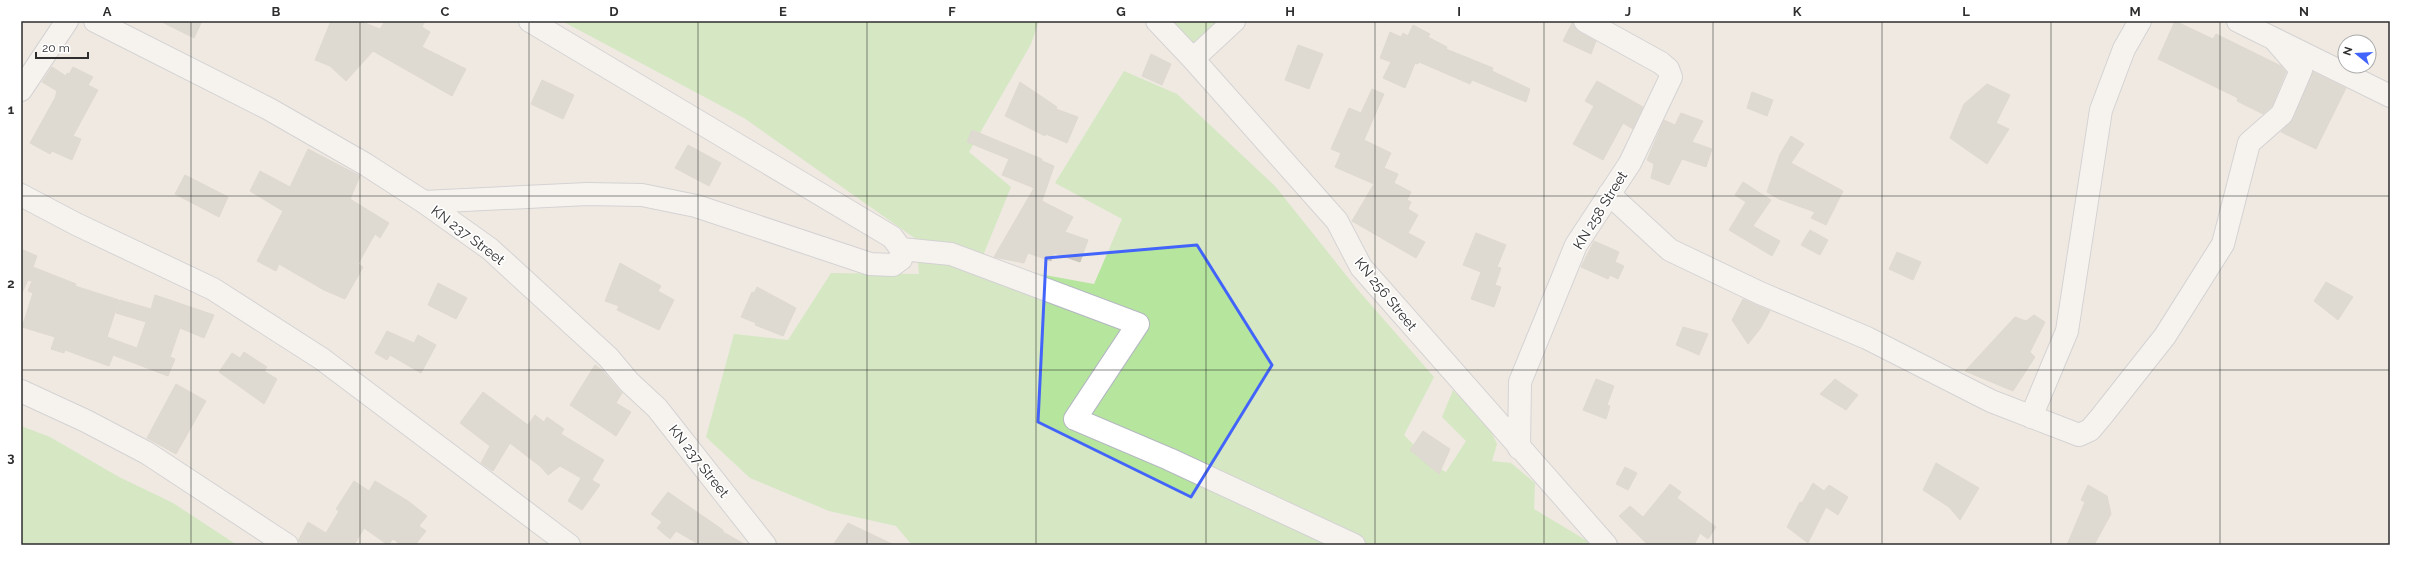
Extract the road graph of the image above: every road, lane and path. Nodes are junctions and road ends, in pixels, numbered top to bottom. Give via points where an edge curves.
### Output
1 (67, 21) edge
2 (95, 21) edge
3 (530, 21) edge
4 (1157, 21) edge
5 (1234, 21) edge
6 (1584, 21) edge
7 (2140, 21) edge
8 (2238, 21) edge
9 (2274, 39) junction
10 (1193, 59) junction
11 (21, 90) edge
12 (2390, 96) edge
13 (1608, 194) junction
14 (21, 195) edge
15 (424, 202) junction
16 (901, 249) junction
17 (21, 391) edge
18 (2031, 417) junction
19 (1519, 448) junction
20 (287, 545) edge
21 (569, 545) edge
22 (765, 545) edge
23 (1354, 545) edge
24 (1606, 545) edge

1 - 11 street
2 - 15 street, KN 237 Street via 269,109
3 - 16 street via 892,237
4 - 10 street, KN 256 Street
5 - 10 street
6 - 13 street, KN 258 Street via 1661,63 1668,69 1671,77 1630,163
7 - 18 street via 2124,49 2102,110 2067,331
8 - 9 street
9 - 12 street
9 - 18 street via 2301,70 2282,114 2249,143 2222,244 2165,336 2090,430 2079,435
10 - 19 street, KN 256 Street via 1337,221 1361,267
13 - 18 street via 1670,250 1760,293 1867,338 1991,401
13 - 19 street, KN 258 Street via 1576,245 1520,382
14 - 21 street via 213,289 322,359
15 - 16 street via 587,194 642,195 696,206 870,264 893,265 901,259
15 - 22 street, KN 237 Street via 490,249 608,357 629,382 657,408
16 - 23 street via 951,254 1138,324 1075,419 1169,459
17 - 20 street via 147,453
19 - 24 street, KN 256 Street

